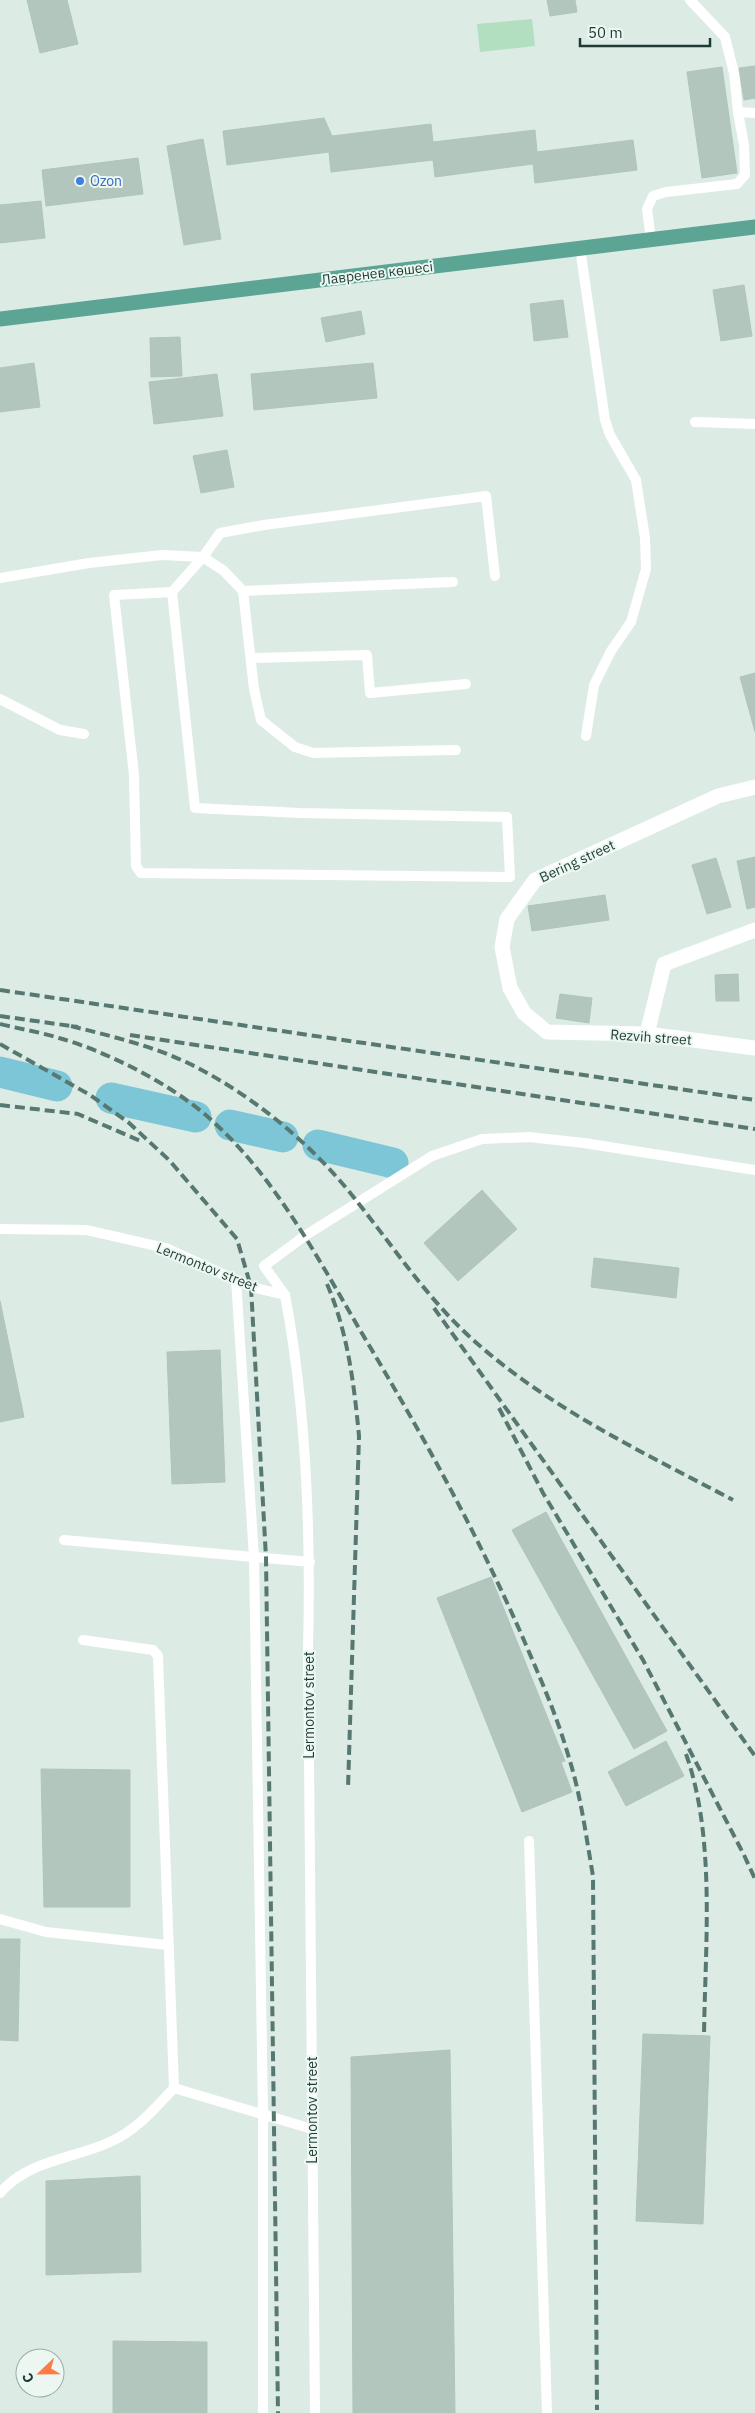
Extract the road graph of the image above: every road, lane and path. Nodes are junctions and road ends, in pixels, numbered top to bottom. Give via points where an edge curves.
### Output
1 (690, 0) edge
2 (738, 112) junction
3 (755, 113) edge
4 (755, 227) edge
5 (651, 240) junction
6 (580, 248) junction
7 (0, 320) edge
8 (696, 422) dead end
9 (755, 424) edge
10 (203, 557) junction
11 (495, 576) dead end
12 (0, 578) edge
13 (453, 582) dead end
14 (243, 591) junction
15 (172, 592) junction
16 (251, 658) junction
17 (466, 684) dead end
18 (0, 699) edge
19 (84, 734) dead end
20 (586, 736) dead end
21 (456, 750) dead end
22 (755, 787) edge
23 (755, 930) edge
24 (547, 1032) joint
25 (647, 1034) junction
26 (755, 1048) edge
27 (755, 1170) edge
28 (0, 1229) edge
29 (236, 1280) junction
30 (285, 1295) junction
31 (64, 1540) dead end
32 (254, 1557) junction
33 (310, 1562) junction
34 (83, 1640) dead end
35 (529, 1841) dead end
36 (0, 1919) edge
37 (167, 1945) junction
38 (174, 2088) junction
39 (264, 2114) junction
40 (312, 2129) junction
41 (0, 2193) edge
42 (263, 2413) edge
43 (315, 2413) edge
44 (547, 2413) edge

1 - 2 lane via 725,37 734,73
2 - 3 lane
2 - 5 lane via 745,175 737,184 653,196 648,209
4 - 5 main road, Лавренев көшесі
5 - 6 main road, Лавренев көшесі
6 - 7 main road, Лавренев көшесі
6 - 20 lane via 605,420 636,480 646,538 646,569 631,622 611,651 594,685
8 - 9 lane
10 - 11 lane via 220,533 486,496
10 - 12 lane via 162,555
10 - 14 lane via 224,571
10 - 15 lane
13 - 14 lane
14 - 16 lane
15 - 15 lane via 114,595 134,775 136,866 141,873 510,877 507,817 194,808
16 - 17 lane via 367,655 370,693
16 - 21 lane via 261,720 295,747 313,753
18 - 19 lane via 60,730
22 - 24 street, Bering street via 718,796 535,880 507,919 502,947 510,988 524,1013
23 - 25 street via 664,964
24 - 25 street, Rezvih street
25 - 26 street, Rezvih street
27 - 30 lane via 584,1143 529,1137 482,1139 432,1156 306,1235 264,1266
28 - 29 lane, Lermontov street via 88,1230 166,1248
29 - 30 lane, Lermontov street
29 - 32 lane
30 - 33 lane, Lermontov street via 295,1349
31 - 32 lane
32 - 33 lane
32 - 39 lane
33 - 40 lane, Lermontov street
34 - 37 lane via 152,1650 158,1656
35 - 44 lane
36 - 37 lane via 46,1932
37 - 38 lane
38 - 39 lane
38 - 41 lane via 137,2127 125,2135 50,2161 22,2175
39 - 40 lane
39 - 42 lane
40 - 43 lane, Lermontov street

